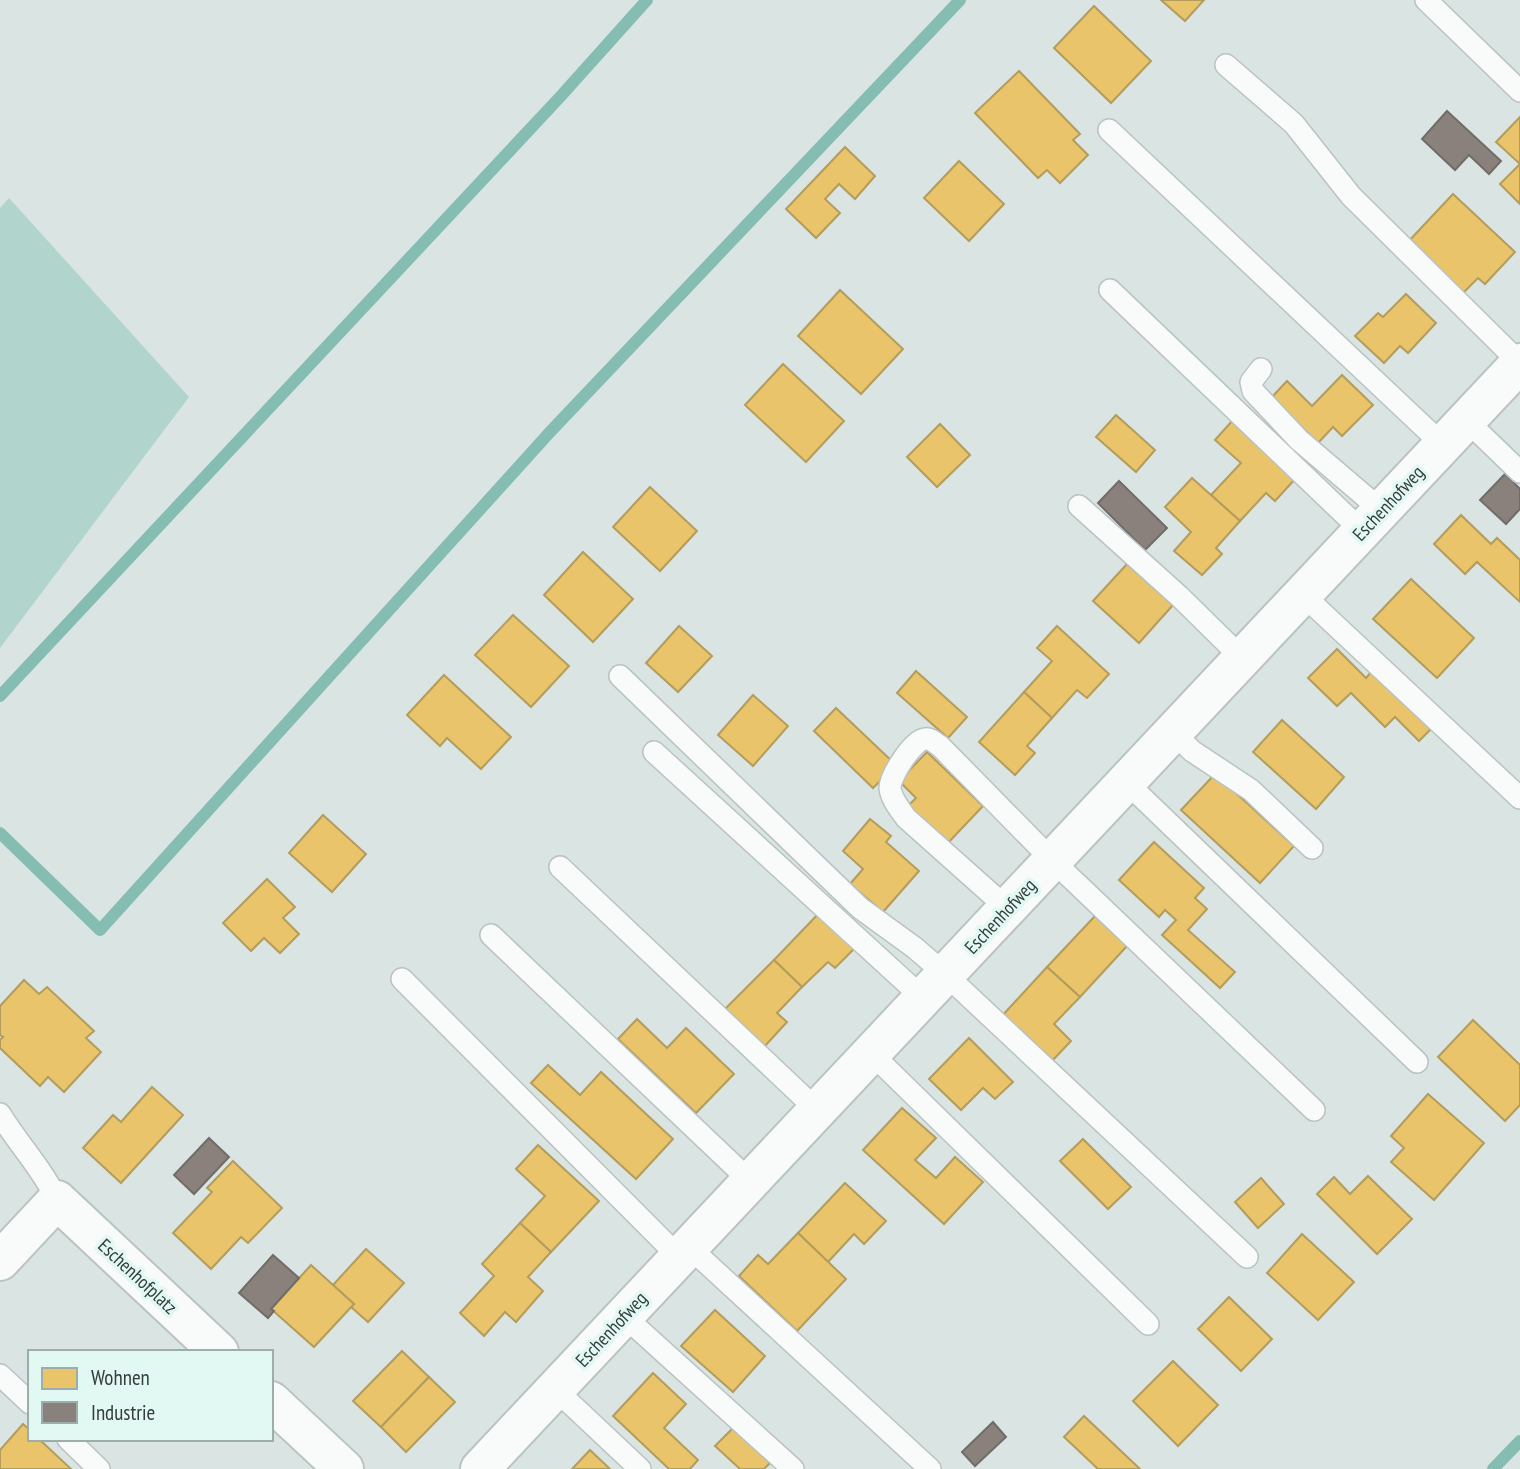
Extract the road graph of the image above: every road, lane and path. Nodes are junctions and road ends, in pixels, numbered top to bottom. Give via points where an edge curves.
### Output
1 (1426, 0) edge
2 (1226, 65) dead end
3 (1520, 91) edge
4 (1109, 130) dead end
5 (1110, 290) dead end
6 (1520, 363) edge
7 (1261, 369) dead end
8 (1455, 433) junction
9 (1520, 472) edge
10 (1079, 506) dead end
11 (1372, 520) junction
12 (1302, 594) junction
13 (1242, 659) junction
14 (620, 676) dead end
15 (1173, 732) junction
16 (654, 752) dead end
17 (1126, 782) junction
18 (1520, 798) edge
19 (1312, 848) dead end
20 (1052, 860) junction
21 (560, 867) dead end
22 (1007, 908) junction
23 (491, 935) dead end
24 (402, 979) dead end
25 (934, 986) junction
26 (871, 1053) junction
27 (1417, 1062) dead end
28 (817, 1110) junction
29 (1314, 1110) dead end
30 (0, 1114) edge
31 (750, 1181) junction
32 (57, 1200) junction
33 (684, 1252) junction
34 (1247, 1257) dead end
35 (0, 1261) edge
36 (624, 1316) junction
37 (1148, 1324) dead end
38 (217, 1350) edge
39 (0, 1376) edge
40 (555, 1389) junction
41 (28, 1402) edge
42 (273, 1403) edge
43 (70, 1441) edge
44 (99, 1469) edge
45 (344, 1469) edge
46 (480, 1469) edge
47 (640, 1469) edge
48 (793, 1469) edge
49 (930, 1469) edge

1 - 3 lane
2 - 6 lane via 1294,124 1351,196
4 - 8 lane
5 - 11 lane
6 - 8 street, Eschenhofweg
7 - 11 lane via 1251,382 1253,391
8 - 9 lane
8 - 11 street, Eschenhofweg
10 - 13 lane
11 - 12 street, Eschenhofweg
12 - 13 street, Eschenhofweg
12 - 18 lane
13 - 15 street, Eschenhofweg
14 - 25 lane via 860,908 915,948
15 - 17 street, Eschenhofweg
15 - 19 lane via 1192,751 1251,790
16 - 25 lane
17 - 20 street, Eschenhofweg
17 - 27 lane
20 - 22 street, Eschenhofweg
20 - 22 lane via 940,746 922,739 912,747 893,778 890,788 895,802 906,818
20 - 29 lane
21 - 28 lane
22 - 25 street, Eschenhofweg
23 - 31 lane
24 - 33 lane
25 - 26 street, Eschenhofweg
25 - 34 lane
26 - 28 street, Eschenhofweg
26 - 37 lane
28 - 31 street, Eschenhofweg
30 - 32 lane via 43,1171
31 - 33 street, Eschenhofweg
32 - 35 street
32 - 38 street, Eschenhofplatz
33 - 36 street, Eschenhofweg
33 - 49 lane
36 - 40 street, Eschenhofweg
36 - 48 lane
39 - 41 lane
40 - 46 street, Eschenhofweg
40 - 47 lane
42 - 45 street
43 - 44 lane

